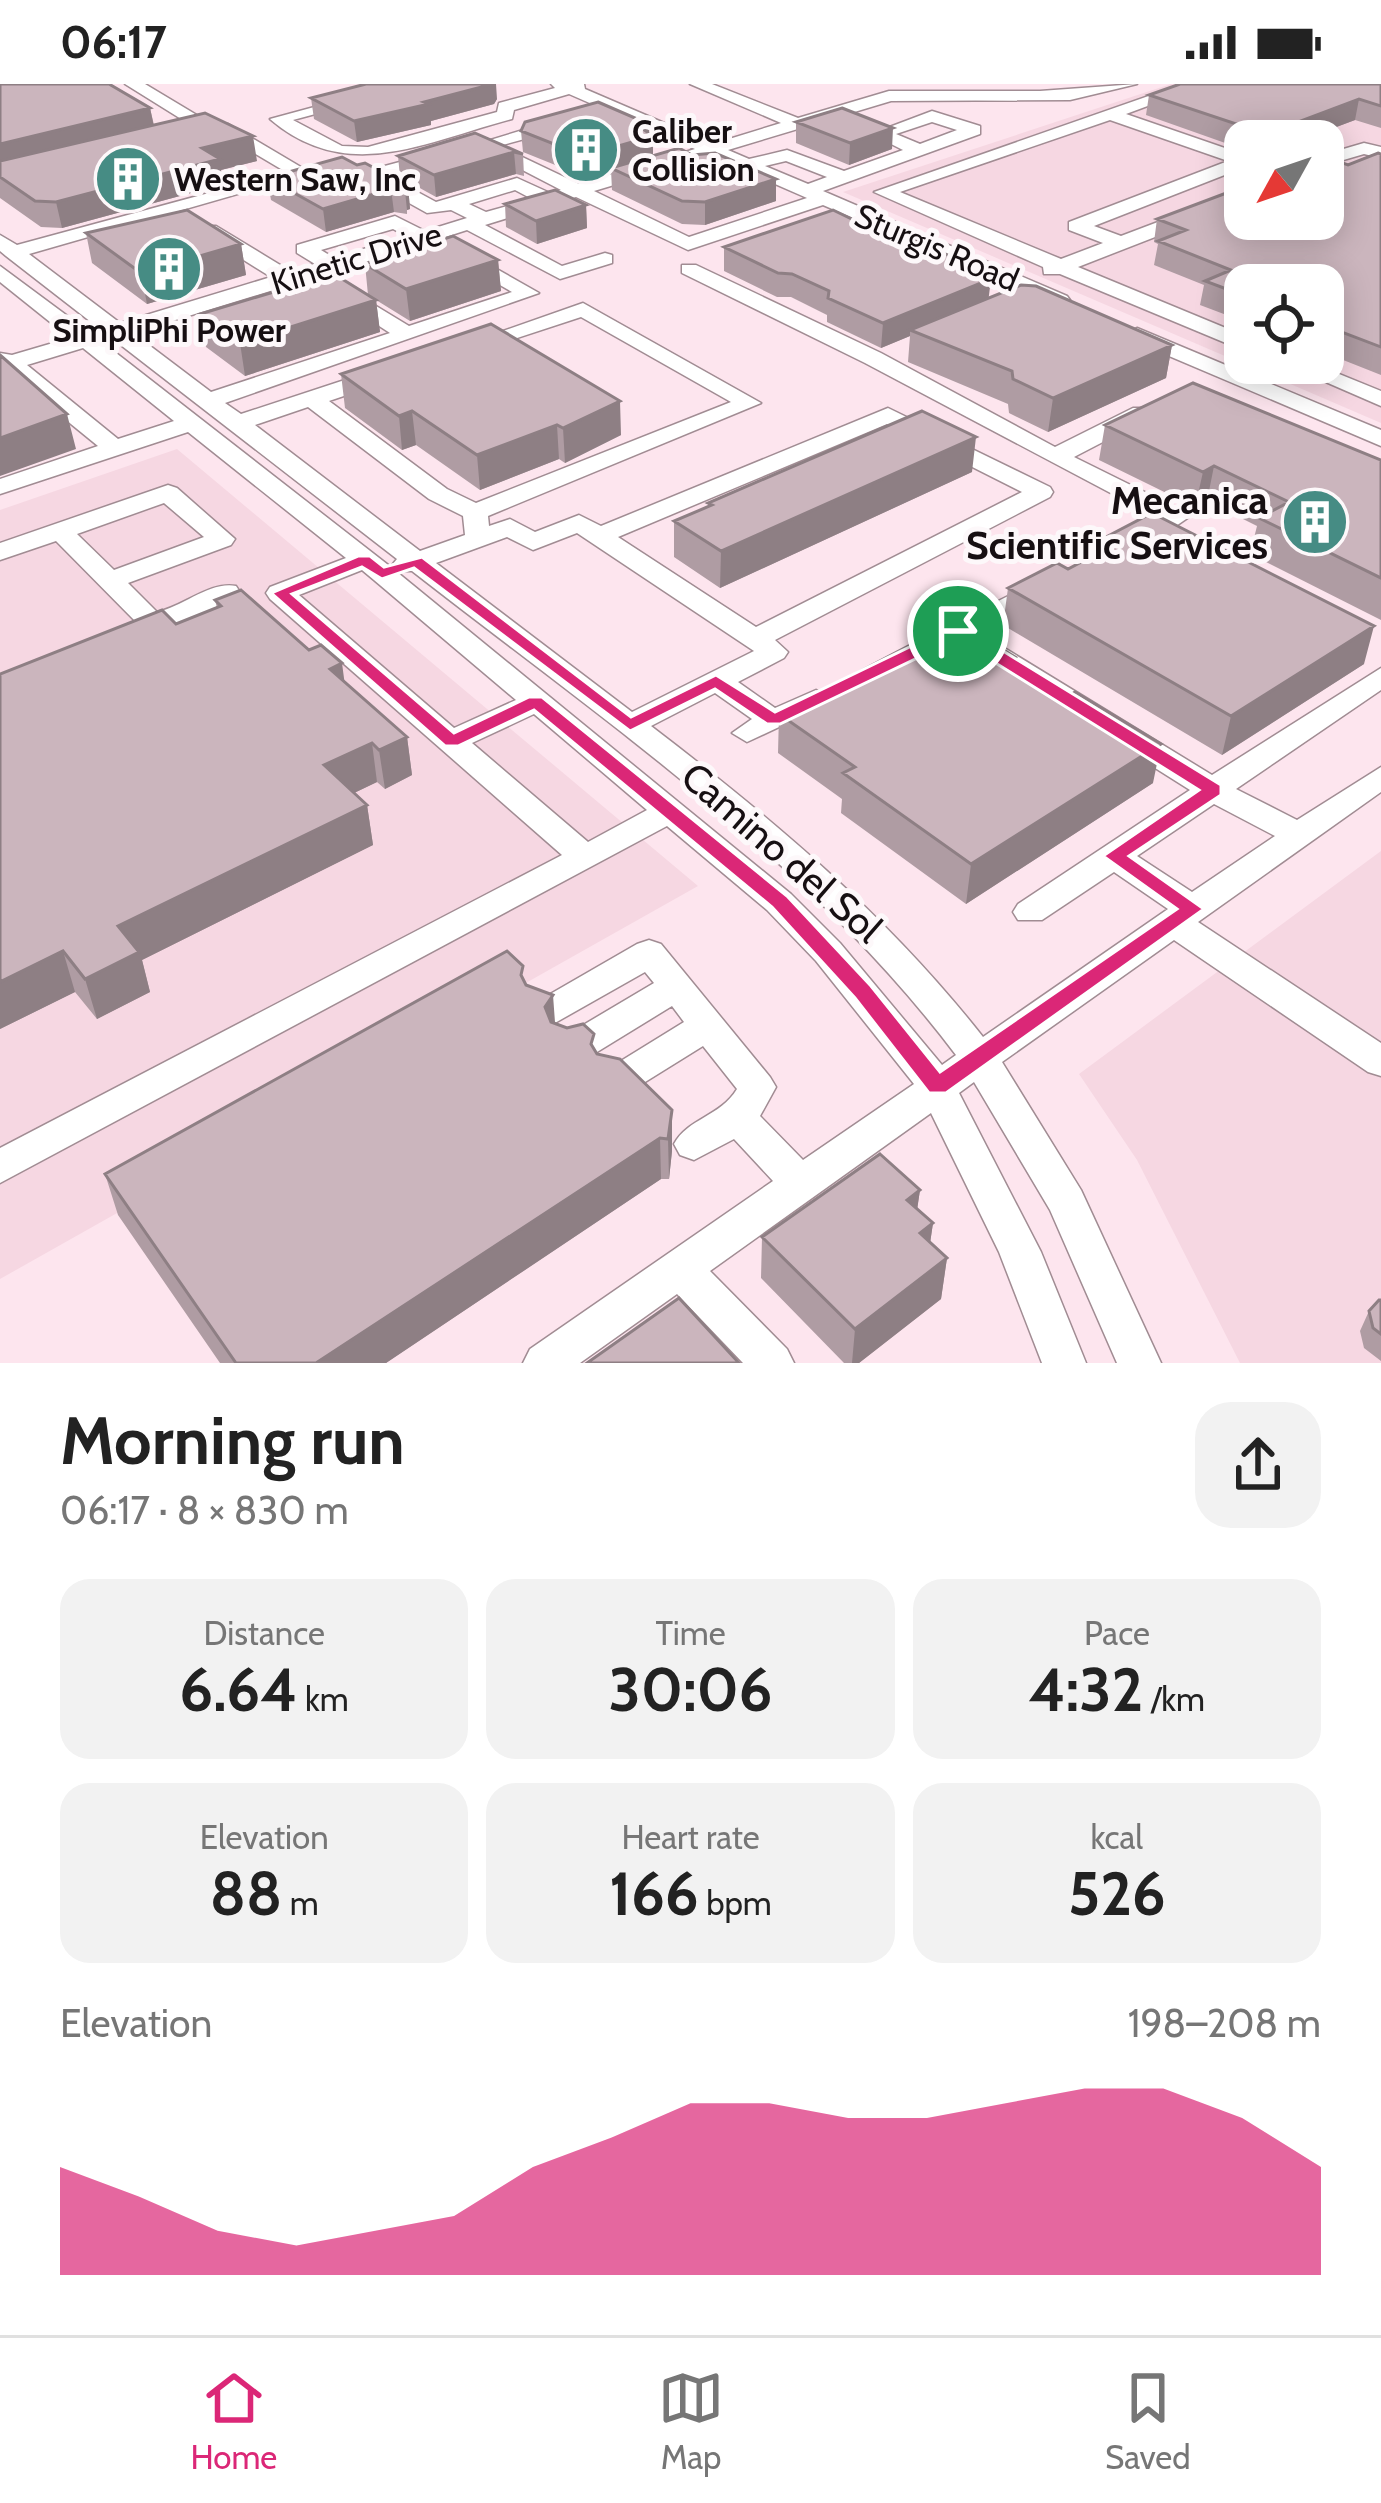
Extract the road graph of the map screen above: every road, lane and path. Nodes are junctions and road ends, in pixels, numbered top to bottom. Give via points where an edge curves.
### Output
1 (133, 84) edge
2 (419, 84) edge
3 (698, 84) edge
4 (874, 84) edge
5 (1129, 84) edge
6 (1199, 84) edge
7 (573, 86) edge
8 (1052, 89) edge
9 (615, 108) junction
10 (593, 114) edge
11 (773, 114) junction
12 (1109, 114) junction
13 (571, 120) edge
14 (799, 124) junction
15 (208, 128) junction
16 (174, 137) edge
17 (462, 150) edge
18 (712, 150) junction
19 (922, 151) dead end
20 (1381, 153) edge
21 (1344, 154) edge
22 (748, 165) junction
23 (845, 178) junction
24 (577, 191) junction
25 (815, 195) junction
26 (548, 200) junction
27 (453, 203) junction
28 (1224, 203) edge
29 (855, 212) junction
30 (831, 220) edge
31 (477, 221) junction
32 (422, 238) junction
33 (1121, 243) junction
34 (6, 246) edge
35 (453, 255) junction
36 (604, 259) dead end
37 (711, 262) dead end
38 (34, 266) junction
39 (415, 267) edge
40 (1058, 267) junction
41 (309, 272) junction
42 (2, 275) edge
43 (1017, 293) junction
44 (185, 309) junction
45 (1083, 310) edge
46 (1124, 328) edge
47 (116, 329) junction
48 (212, 329) edge
49 (407, 334) junction
50 (1224, 335) edge
51 (86, 339) junction
52 (452, 352) edge
53 (3, 362) edge
54 (409, 367) edge
55 (1224, 371) joint
56 (1200, 383) edge
57 (1259, 384) edge
58 (1339, 384) edge
59 (1343, 384) edge
60 (312, 399) junction
61 (1381, 399) edge
62 (1303, 400) junction
63 (1155, 406) edge
64 (200, 411) junction
65 (238, 423) junction
66 (1381, 439) edge
67 (114, 448) junction
68 (1055, 457) junction
69 (0, 487) edge
70 (476, 525) junction
71 (60, 531) junction
72 (599, 536) junction
73 (0, 552) edge
74 (1203, 554) edge
75 (416, 561) junction
76 (373, 567) junction
77 (1075, 570) edge
78 (110, 581) junction
79 (280, 593) junction
80 (151, 621) junction
81 (958, 631) junction
82 (112, 638) edge
83 (755, 639) junction
84 (909, 653) edge
85 (1381, 677) edge
86 (716, 681) junction
87 (851, 682) edge
88 (536, 701) junction
89 (630, 725) junction
90 (452, 741) junction
91 (1381, 777) edge
92 (1214, 790) junction
93 (672, 811) junction
94 (1299, 835) junction
95 (585, 856) junction
96 (1114, 856) junction
97 (1030, 912) dead end
98 (1183, 916) junction
99 (676, 987) junction
100 (546, 1014) edge
101 (707, 1025) junction
102 (571, 1050) edge
103 (980, 1057) junction
104 (1381, 1063) edge
105 (616, 1082) edge
106 (938, 1086) junction
107 (740, 1117) junction
108 (694, 1144) dead end
109 (0, 1167) edge
110 (802, 1184) junction
111 (680, 1268) junction
112 (544, 1363) edge
113 (772, 1363) edge
114 (1064, 1363) edge
115 (1138, 1363) edge

1 - 15 street
2 - 7 street via 278,119 339,151 368,152 506,115 505,107
3 - 11 street
4 - 11 street
5 - 8 street, Kinetic Drive via 1098,94
6 - 12 street
7 - 9 street, Sturgis Road
8 - 14 street, Kinetic Drive via 911,92
9 - 10 street
9 - 18 street, Sturgis Road
11 - 14 street
12 - 33 street via 1245,161 1076,226
12 - 40 street via 883,192
13 - 24 street via 483,145
14 - 18 street, Kinetic Drive
15 - 16 street
15 - 34 street via 302,173
17 - 27 street via 372,175 434,208
18 - 22 street, Sturgis Road
18 - 24 street, Kinetic Drive
19 - 23 street
20 - 21 street
22 - 23 street via 787,155
22 - 25 street, Sturgis Road
23 - 25 street
24 - 25 street via 688,244
24 - 26 street, Kinetic Drive
25 - 29 street, Sturgis Road
26 - 27 street via 517,184
26 - 31 street, Kinetic Drive
27 - 31 street
28 - 33 street
29 - 30 street
29 - 43 street, Sturgis Road
31 - 32 street, Kinetic Drive
31 - 36 street via 560,273
32 - 35 street
32 - 41 street, Kinetic Drive
32 - 41 street via 395,222 304,249
33 - 40 street
34 - 38 street, Camino del Sol
35 - 39 street
35 - 49 street via 529,293
37 - 68 street via 689,269 889,358
38 - 41 street via 183,228 211,230
38 - 47 street, Camino del Sol
40 - 43 street
40 - 50 street
41 - 44 street, Kinetic Drive
41 - 49 street
42 - 51 street, Camino del Sol
43 - 45 street, Sturgis Road via 1043,293
44 - 47 street, Kinetic Drive
44 - 48 street
46 - 55 street
47 - 51 street, Kinetic Drive
47 - 64 street, Camino del Sol
49 - 64 street
51 - 53 street, Kinetic Drive
51 - 64 street, Camino del Sol
52 - 70 street via 583,309 749,403
53 - 67 street
54 - 60 street
55 - 56 street
57 - 62 street
58 - 62 street via 1324,398
59 - 61 street
60 - 65 street
60 - 70 street
62 - 66 street
63 - 68 street
64 - 65 street, Camino del Sol
64 - 67 street
64 - 76 street, Camino del Sol
65 - 75 street, Camino del Sol
67 - 69 street
68 - 74 street via 1176,517 1143,534
70 - 72 street via 510,527 533,542 579,523
70 - 75 street
71 - 73 street
71 - 78 street
71 - 78 street via 168,493 222,539
72 - 83 street
72 - 83 street via 888,415 1041,492
75 - 76 street
75 - 89 street, Camino del Sol
76 - 79 street
76 - 88 street, Camino del Sol
77 - 81 street
78 - 80 street
79 - 80 street via 226,592 189,614
79 - 90 street
80 - 82 street
81 - 84 street
81 - 92 street
83 - 86 street via 774,652
85 - 92 street
86 - 87 street via 760,726
86 - 89 street
88 - 90 street
88 - 93 street, Camino del Sol
89 - 103 street, Camino del Sol via 857,910
90 - 95 street
91 - 94 street
92 - 94 street
92 - 96 street
93 - 95 street
93 - 106 street, Camino del Sol via 828,952
94 - 98 street
95 - 109 street
96 - 97 street
96 - 98 street
98 - 103 street
98 - 104 street
99 - 100 street via 649,953
99 - 101 street
99 - 102 street
101 - 105 street
101 - 107 street via 757,1087
103 - 106 street
103 - 115 street, Camino del Sol via 1052,1172
106 - 110 street
106 - 114 street, Camino del Sol
107 - 108 street
107 - 110 street
110 - 111 street
111 - 112 street
111 - 113 street

